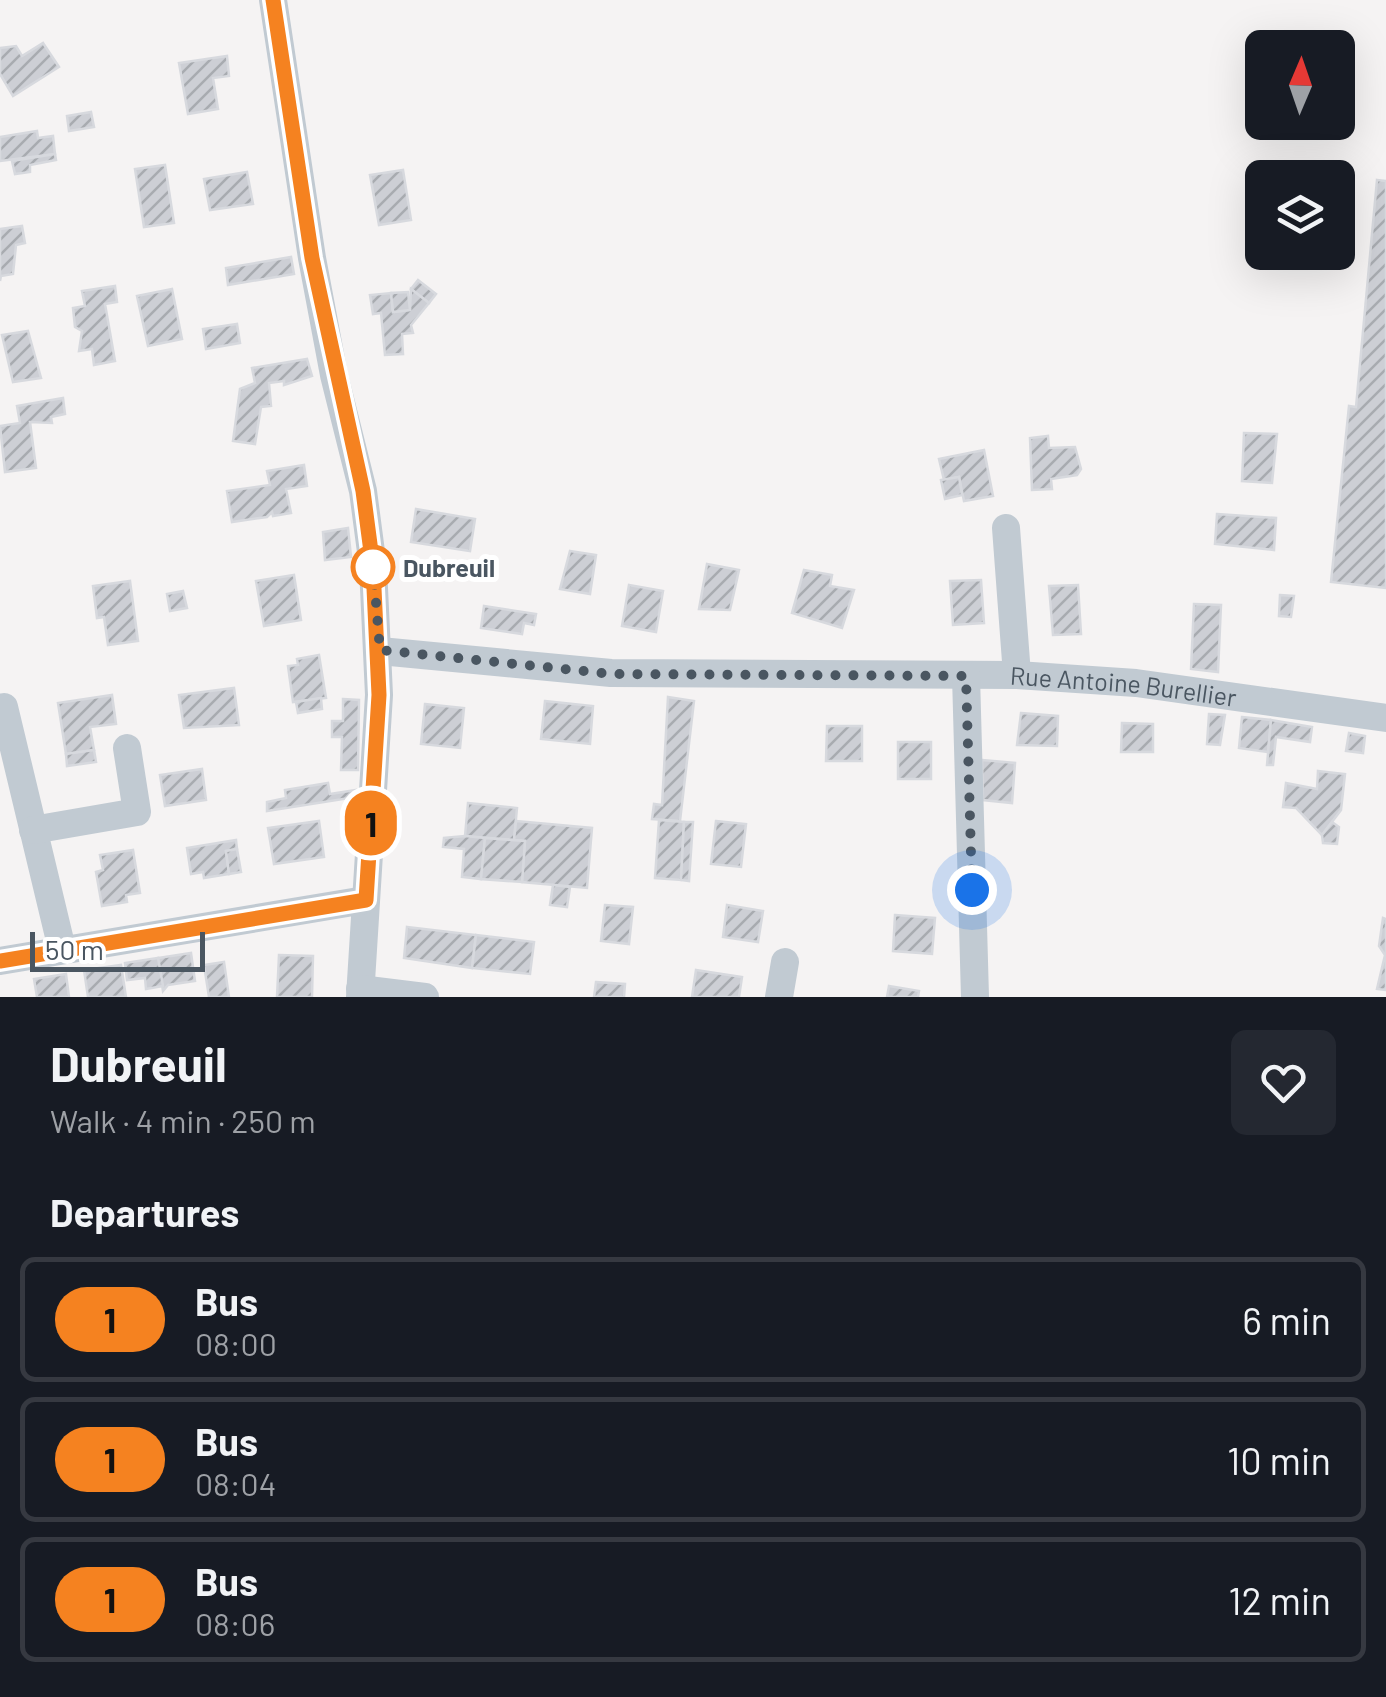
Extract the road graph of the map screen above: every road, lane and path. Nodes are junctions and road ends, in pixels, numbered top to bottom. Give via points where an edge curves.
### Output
1 (273, 0) edge
2 (1006, 528) dead end
3 (380, 650) junction
4 (1017, 675) junction
5 (966, 676) junction
6 (4, 707) dead end
7 (1386, 718) edge
8 (127, 748) dead end
9 (33, 830) junction
10 (366, 900) junction
11 (62, 950) junction
12 (0, 960) edge
13 (785, 962) dead end
14 (360, 993) edge
15 (425, 997) edge
16 (780, 997) edge
17 (975, 997) edge

1 - 3 street via 312,258 363,491
2 - 4 street
3 - 5 street, Rue Antoine Burellier via 612,674
3 - 10 street
4 - 5 street, Rue Antoine Burellier
4 - 7 street, Rue Antoine Burellier via 1136,683
5 - 17 street
6 - 9 street
8 - 9 street via 137,812
9 - 11 street
10 - 11 street
10 - 14 street
11 - 12 street
13 - 16 street
14 - 15 street

